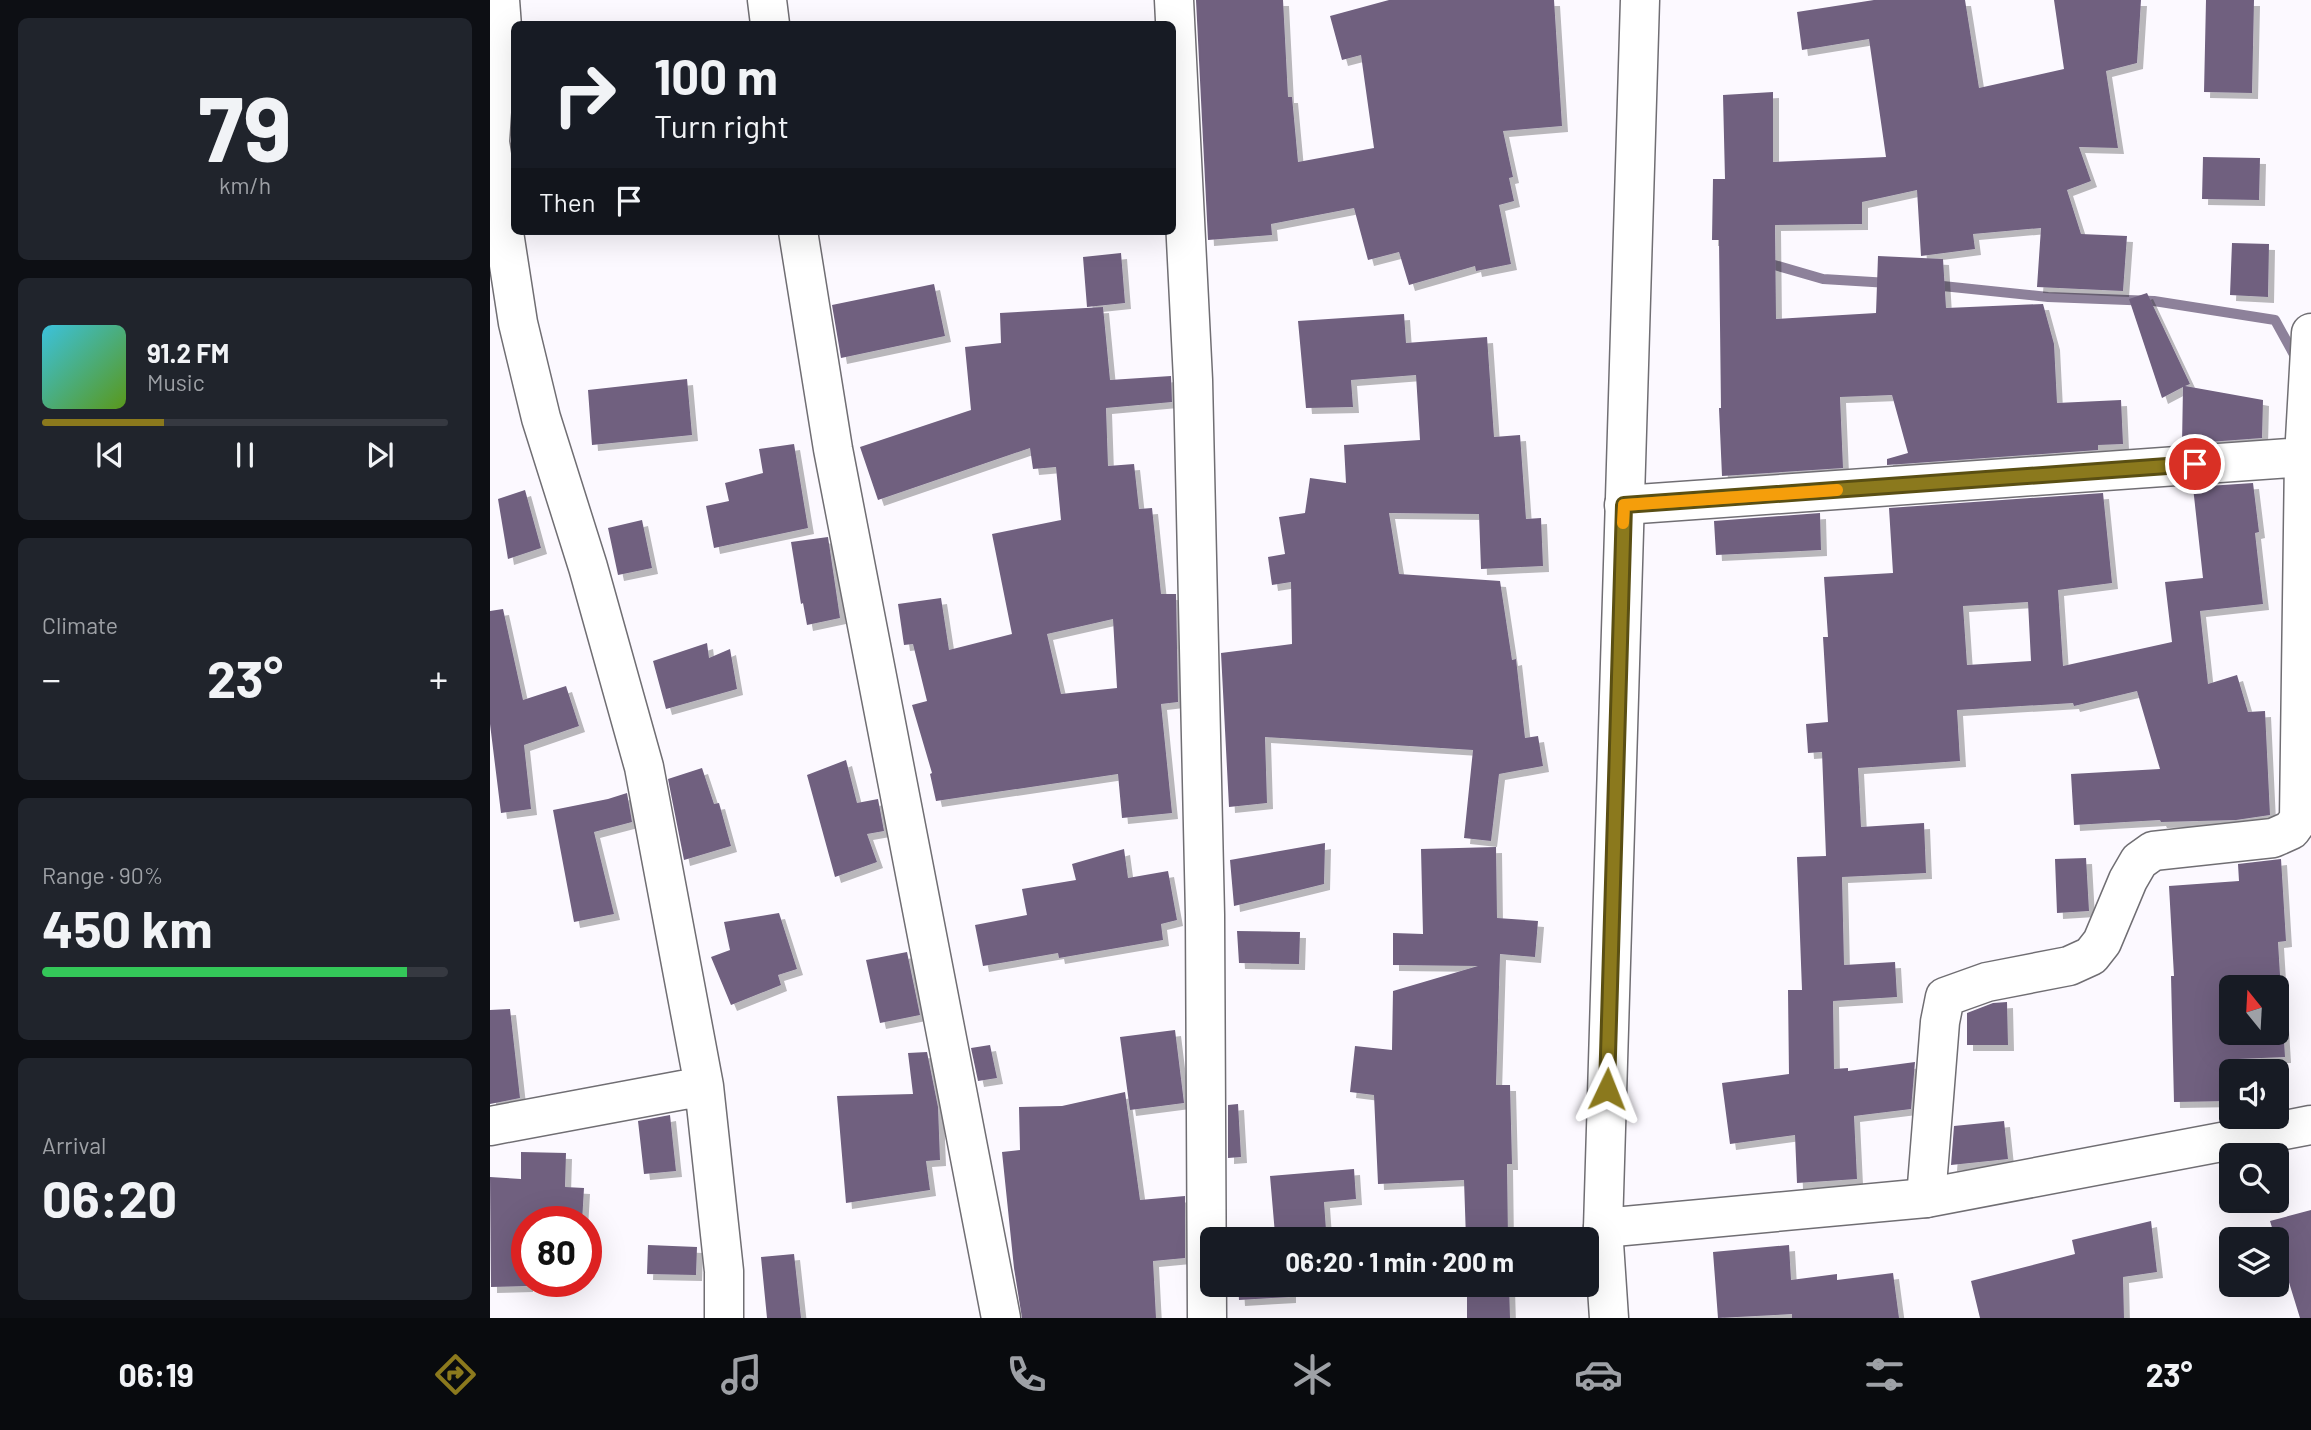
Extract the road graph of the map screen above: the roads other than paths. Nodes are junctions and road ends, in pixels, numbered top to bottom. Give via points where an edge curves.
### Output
1 (500, 0) edge
2 (767, 0) edge
3 (1174, 0) edge
4 (1640, 0) edge
5 (770, 21) edge
6 (1175, 21) edge
7 (1176, 42) edge
8 (490, 142) edge
9 (511, 145) edge
10 (799, 235) edge
11 (2311, 333) edge
12 (2304, 457) junction
13 (1624, 505) junction
14 (704, 1086) junction
15 (2311, 1125) edge
16 (490, 1126) edge
17 (1926, 1198) junction
18 (1604, 1228) junction
19 (724, 1318) edge
20 (1001, 1318) edge
21 (1207, 1318) edge
22 (1609, 1318) edge

1 - 8 main road via 502,27
2 - 5 main road
3 - 6 main road
4 - 13 main road
7 - 21 main road via 1194,421 1205,915
8 - 9 main road
8 - 14 main road via 518,323 541,418 644,767
10 - 20 main road via 833,449
11 - 12 main road
12 - 13 main road
12 - 17 main road via 2300,819 2291,830 2273,838 2153,851 2138,860 2102,942 2091,956 2069,966 1987,982 1945,997
13 - 18 main road
14 - 16 main road
14 - 19 main road via 724,1271
15 - 17 main road
17 - 18 main road
18 - 22 main road

